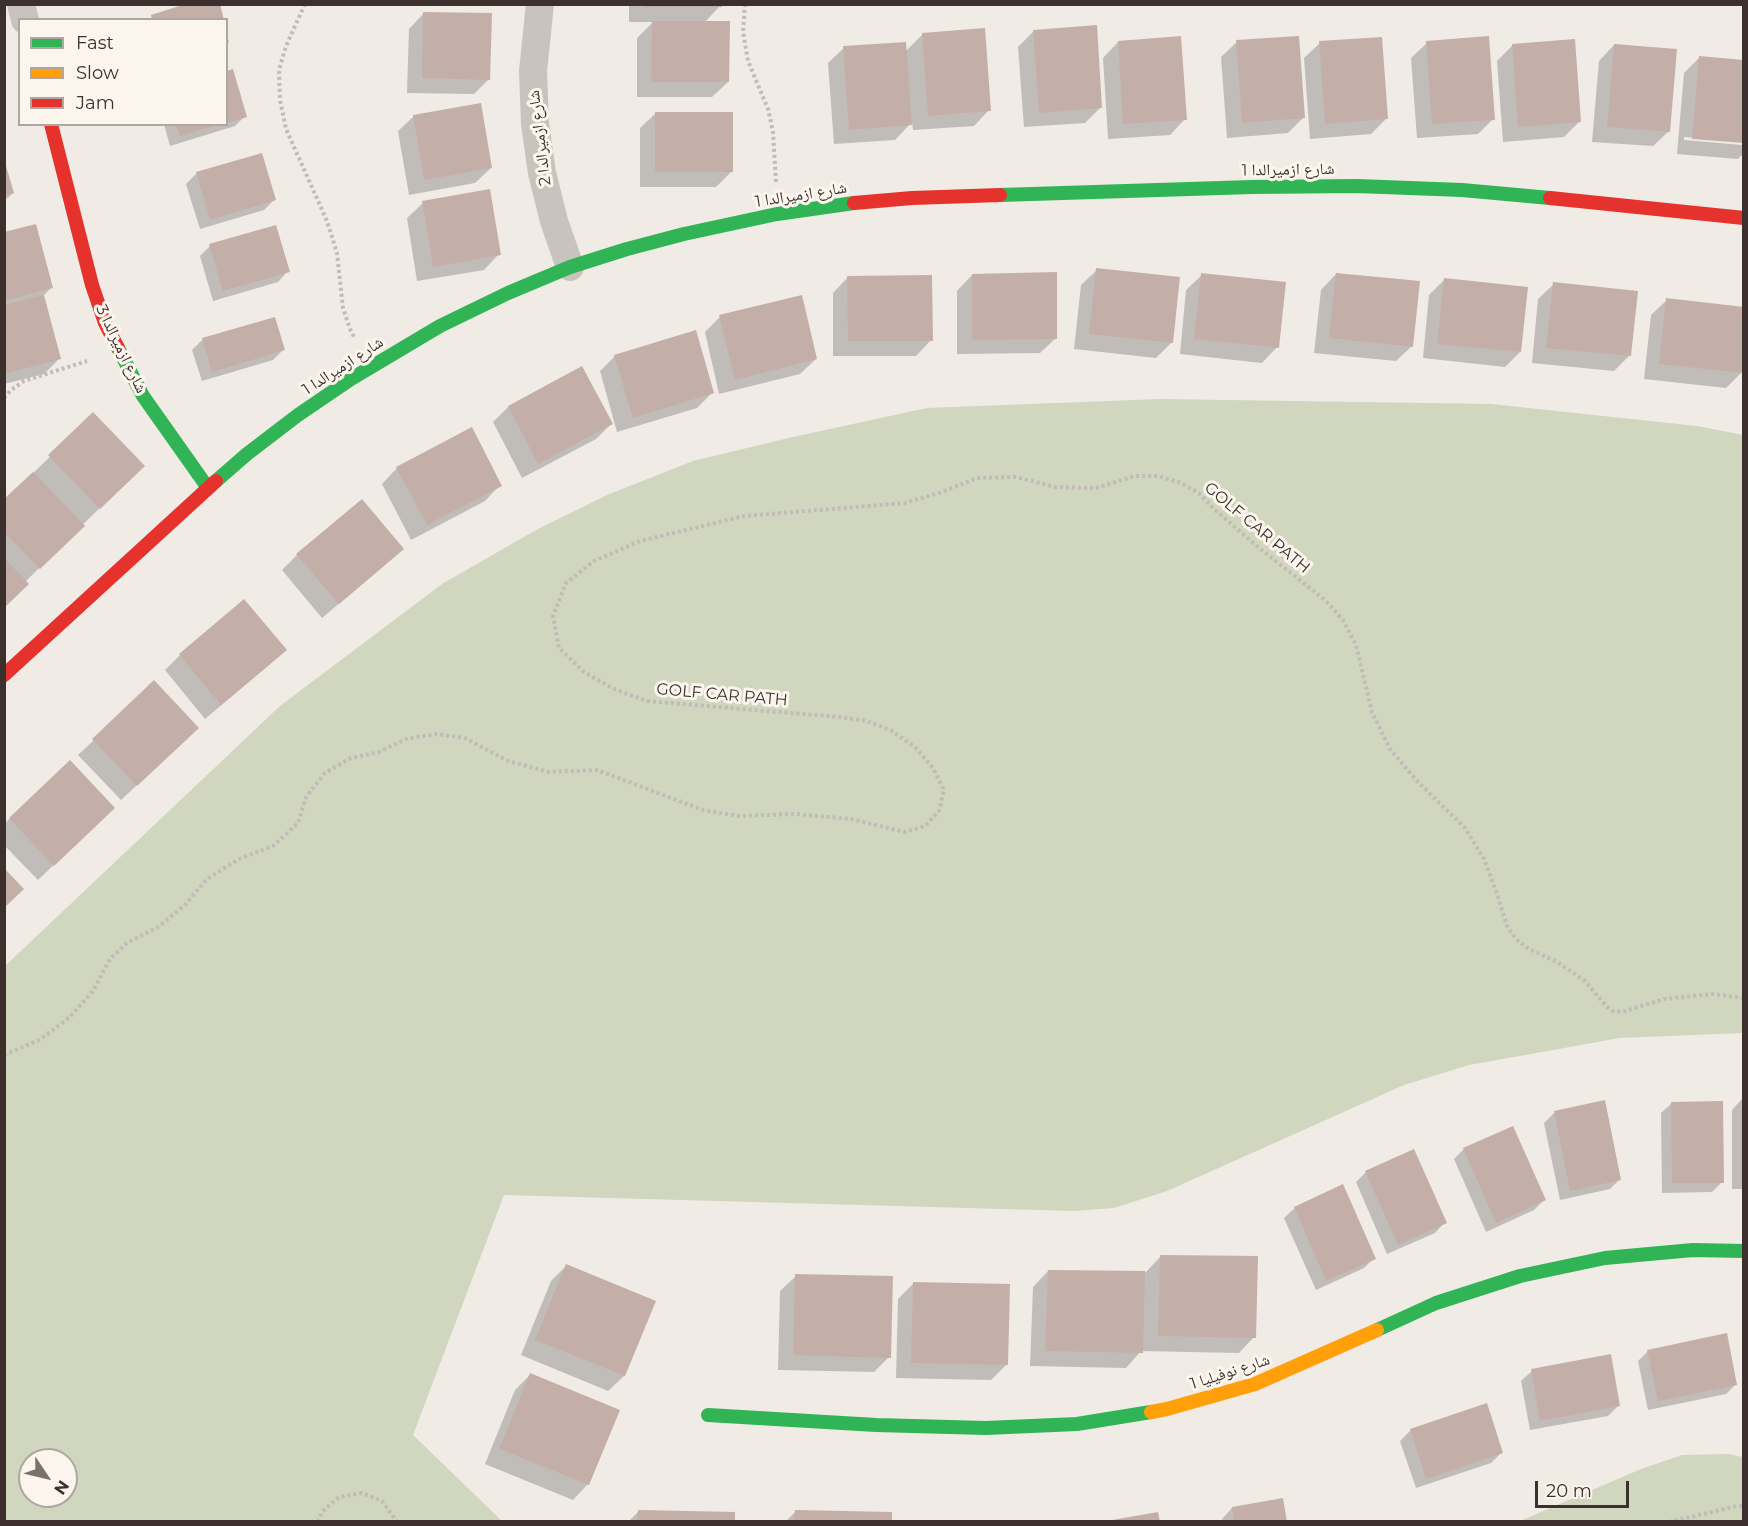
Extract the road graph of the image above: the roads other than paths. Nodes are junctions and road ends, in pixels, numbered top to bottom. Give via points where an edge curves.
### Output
1 (540, 4) edge
2 (52, 126) edge
3 (1743, 218) edge
4 (570, 267) junction
5 (208, 488) junction
6 (4, 675) edge
7 (1743, 1251) edge
8 (708, 1415) dead end

1 - 4 street, شارع ازميرالدا 2 via 533,71 535,124 542,173
2 - 5 street, شارع ازميرالدا 3 via 105,323 143,396
3 - 4 street, شارع ازميرالدا 1 via 1462,190 1357,186 912,198 777,214 684,234
4 - 5 street, شارع ازميرالدا 1 via 440,326 374,364 298,415
5 - 6 street, شارع ازميرالدا 1
7 - 8 street, شارع نوفيليا 1 via 1693,1250 1605,1258 1520,1276 1436,1303 1255,1384 1167,1409 1077,1424 986,1428

